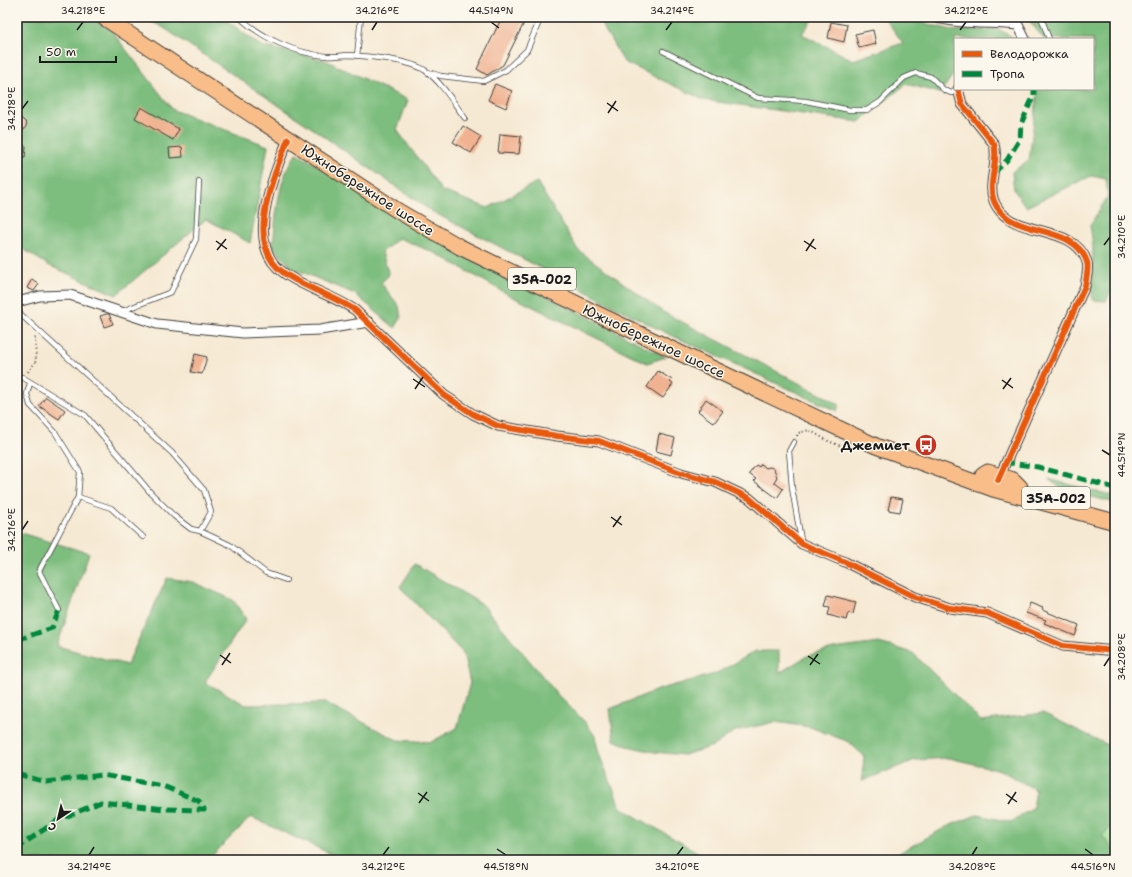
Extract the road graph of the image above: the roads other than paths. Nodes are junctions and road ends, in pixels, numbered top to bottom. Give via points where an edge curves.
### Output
1 (103, 17) edge
2 (118, 17) edge
3 (239, 17) edge
4 (362, 17) edge
5 (541, 17) edge
6 (934, 17) edge
7 (1041, 17) edge
8 (1024, 38) edge
9 (1049, 38) edge
10 (663, 51) dead end
11 (358, 56) junction
12 (426, 71) junction
13 (958, 90) edge
14 (465, 118) dead end
15 (288, 139) junction
16 (199, 182) dead end
17 (17, 302) edge
18 (17, 311) edge
19 (120, 312) junction
20 (369, 322) junction
21 (20, 377) edge
22 (30, 383) junction
23 (794, 442) road end
24 (959, 476) junction
25 (998, 480) junction
26 (1022, 493) junction
27 (78, 497) junction
28 (1115, 514) edge
29 (1115, 522) edge
30 (200, 531) junction
31 (143, 537) dead end
32 (802, 544) junction
33 (286, 580) dead end
34 (59, 610) dead end
35 (1115, 651) edge

1 - 15 highway, Южнобережное шоссе / 35А-002
2 - 25 highway, Южнобережное шоссе / 35А-002 via 403,204 465,241 611,313 880,438
3 - 11 lane via 272,41 308,53
4 - 11 lane
5 - 12 lane via 527,50 506,70 484,81 441,76
6 - 8 street via 1018,25
7 - 9 lane
10 - 13 lane via 758,98 806,101 850,110 867,110 880,102 904,78 916,73 931,77 944,90 951,93
11 - 12 lane via 401,61
12 - 14 lane
13 - 25 street via 962,104 994,144 996,152 991,189 997,207 1009,219 1075,242 1088,263 1085,286
15 - 20 street via 264,212 267,250 283,273 338,299
15 - 24 highway, Южнобережное шоссе / 35А-002 via 398,211 460,247 876,446
16 - 19 lane via 196,239 171,292
17 - 19 street via 40,296 70,295
18 - 30 lane via 172,453 204,490 211,512
19 - 20 street via 157,324 243,333 320,330
20 - 32 street via 444,394 473,414 498,426 599,440 680,474 715,482 749,498
21 - 22 lane
22 - 27 lane via 27,394 30,405 55,432 80,472
22 - 30 lane via 86,415 150,492 191,529
23 - 32 lane via 789,451 792,488
24 - 25 highway via 965,473
24 - 26 highway, Южнобережное шоссе / 35А-002 via 993,489
25 - 26 highway, Южнобережное шоссе / 35А-002
26 - 28 highway, Южнобережное шоссе / 35А-002
26 - 29 highway, Южнобережное шоссе / 35А-002
27 - 31 lane via 111,508
27 - 34 lane via 40,571
30 - 33 lane via 230,545 266,573
32 - 35 street via 915,597 950,608 987,613 1063,646

